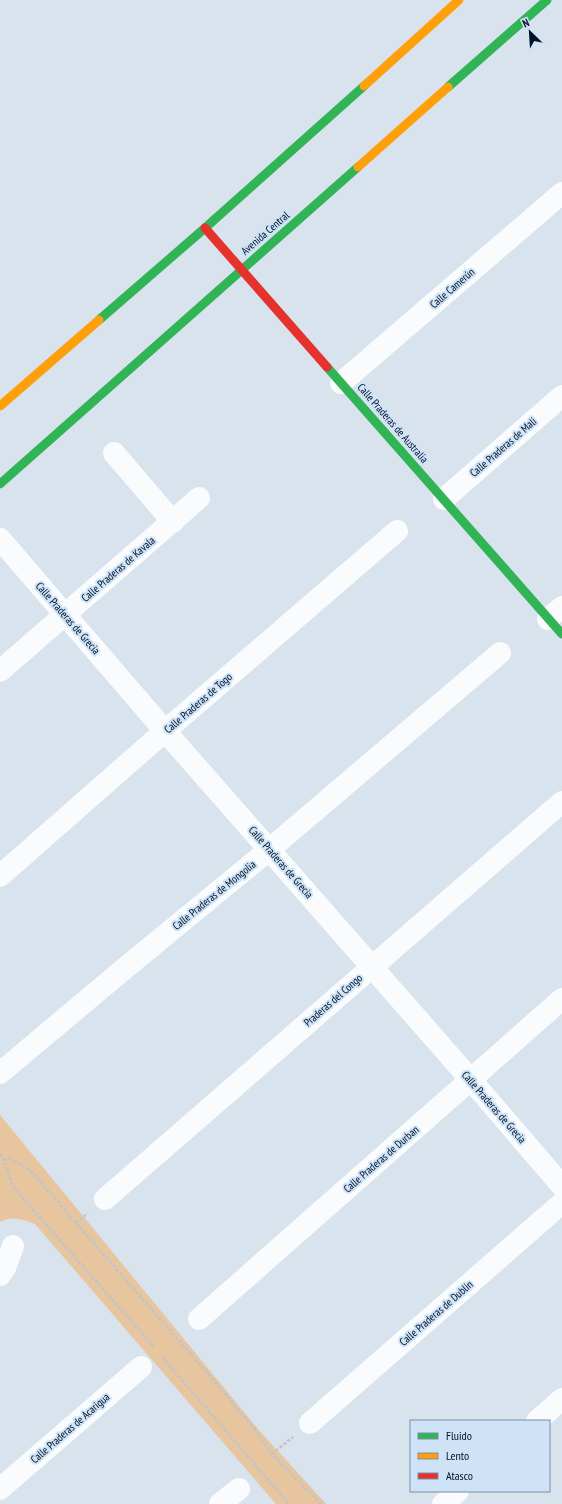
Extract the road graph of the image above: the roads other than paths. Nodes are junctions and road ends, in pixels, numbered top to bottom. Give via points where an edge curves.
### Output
1 (459, 0) edge
2 (547, 0) edge
3 (562, 193) edge
4 (205, 228) junction
5 (241, 270) junction
6 (342, 383) junction
7 (562, 396) edge
8 (0, 406) edge
9 (114, 453) dead end
10 (0, 484) edge
11 (200, 498) dead end
12 (444, 499) junction
13 (173, 522) junction
14 (398, 531) dead end
15 (0, 539) edge
16 (66, 614) junction
17 (557, 620) edge
18 (500, 653) dead end
19 (0, 671) edge
20 (165, 731) junction
21 (562, 802) edge
22 (270, 849) junction
23 (0, 876) edge
24 (372, 967) junction
25 (562, 999) edge
26 (0, 1073) edge
27 (471, 1080) junction
28 (562, 1186) edge
29 (105, 1199) dead end
30 (562, 1203) edge
31 (13, 1246) dead end
32 (0, 1276) edge
33 (198, 1319) dead end
34 (141, 1367) dead end
35 (562, 1399) edge
36 (538, 1420) edge
37 (310, 1423) road end
38 (0, 1489) edge
39 (239, 1489) dead end
40 (457, 1492) edge
41 (220, 1504) edge
42 (443, 1504) edge

1 - 4 main road
2 - 5 main road, Avenida Central
3 - 6 street, Calle Camerún
4 - 5 main road, Calle Praderas de Australia
4 - 8 main road
5 - 6 main road, Calle Praderas de Australia
5 - 10 main road, Avenida Central
6 - 12 main road, Calle Praderas de Australia
7 - 12 street, Calle Praderas de Mali
9 - 13 street
11 - 13 street, Calle Praderas de Kavala
12 - 17 main road, Calle Praderas de Australia
13 - 16 street, Calle Praderas de Kavala
14 - 20 street, Calle Praderas de Togo
15 - 16 street, Calle Praderas de Grecia
16 - 19 street, Calle Praderas de Kavala
16 - 20 street, Calle Praderas de Grecia
18 - 22 street, Calle Praderas de Mongolia
20 - 22 street, Calle Praderas de Grecia
20 - 23 street, Calle Praderas de Togo
21 - 24 street, Praderas del Congo
22 - 24 street, Calle Praderas de Grecia
22 - 26 street, Calle Praderas de Mongolia
24 - 27 street, Calle Praderas de Grecia
24 - 29 street, Praderas del Congo
25 - 27 street, Calle Praderas de Durban
27 - 28 street, Calle Praderas de Grecia
27 - 33 street, Calle Praderas de Durban
30 - 37 street, Calle Praderas de Dublin
31 - 32 street
34 - 38 street, Calle Praderas de Acarigua
35 - 36 street
39 - 41 street
40 - 42 street

